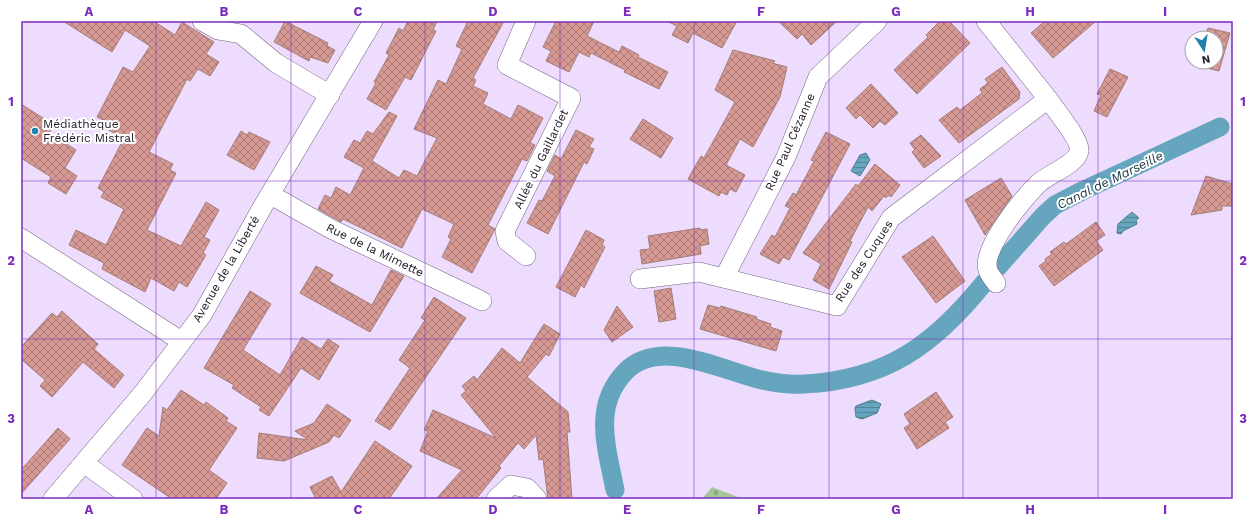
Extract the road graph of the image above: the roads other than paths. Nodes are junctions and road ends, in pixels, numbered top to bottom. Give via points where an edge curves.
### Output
1 (202, 21) edge
2 (373, 21) edge
3 (526, 21) edge
4 (877, 21) edge
5 (986, 21) edge
6 (330, 95) junction
7 (1048, 99) junction
8 (271, 195) junction
9 (21, 238) edge
10 (526, 256) dead end
11 (992, 276) dead end
12 (724, 278) junction
13 (640, 279) dead end
14 (482, 301) dead end
15 (181, 341) junction
16 (84, 464) junction
17 (53, 499) edge
18 (133, 499) edge
19 (496, 499) edge
20 (537, 499) edge

1 - 6 street via 218,30 242,34 276,63
2 - 6 street, Avenue de la Liberté
3 - 10 street, Allée du Gaillardet via 507,65 571,98 505,231 507,241
4 - 12 street, Rue Paul Cézanne via 818,77 786,157
5 - 7 street
6 - 8 street, Avenue de la Liberté
7 - 11 street via 1078,142 1080,151 1075,161 1040,182 1003,227 988,258
7 - 12 street, Rue des Cuques via 891,218 837,306
8 - 14 street, Rue de la Mimette via 331,229
8 - 15 street, Avenue de la Liberté via 202,315
9 - 15 street
12 - 13 street, Rue des Cuques via 699,272
15 - 16 street, Avenue de la Liberté via 143,393
16 - 17 street, Avenue de la Liberté
16 - 18 street
19 - 20 street via 511,485 527,488

